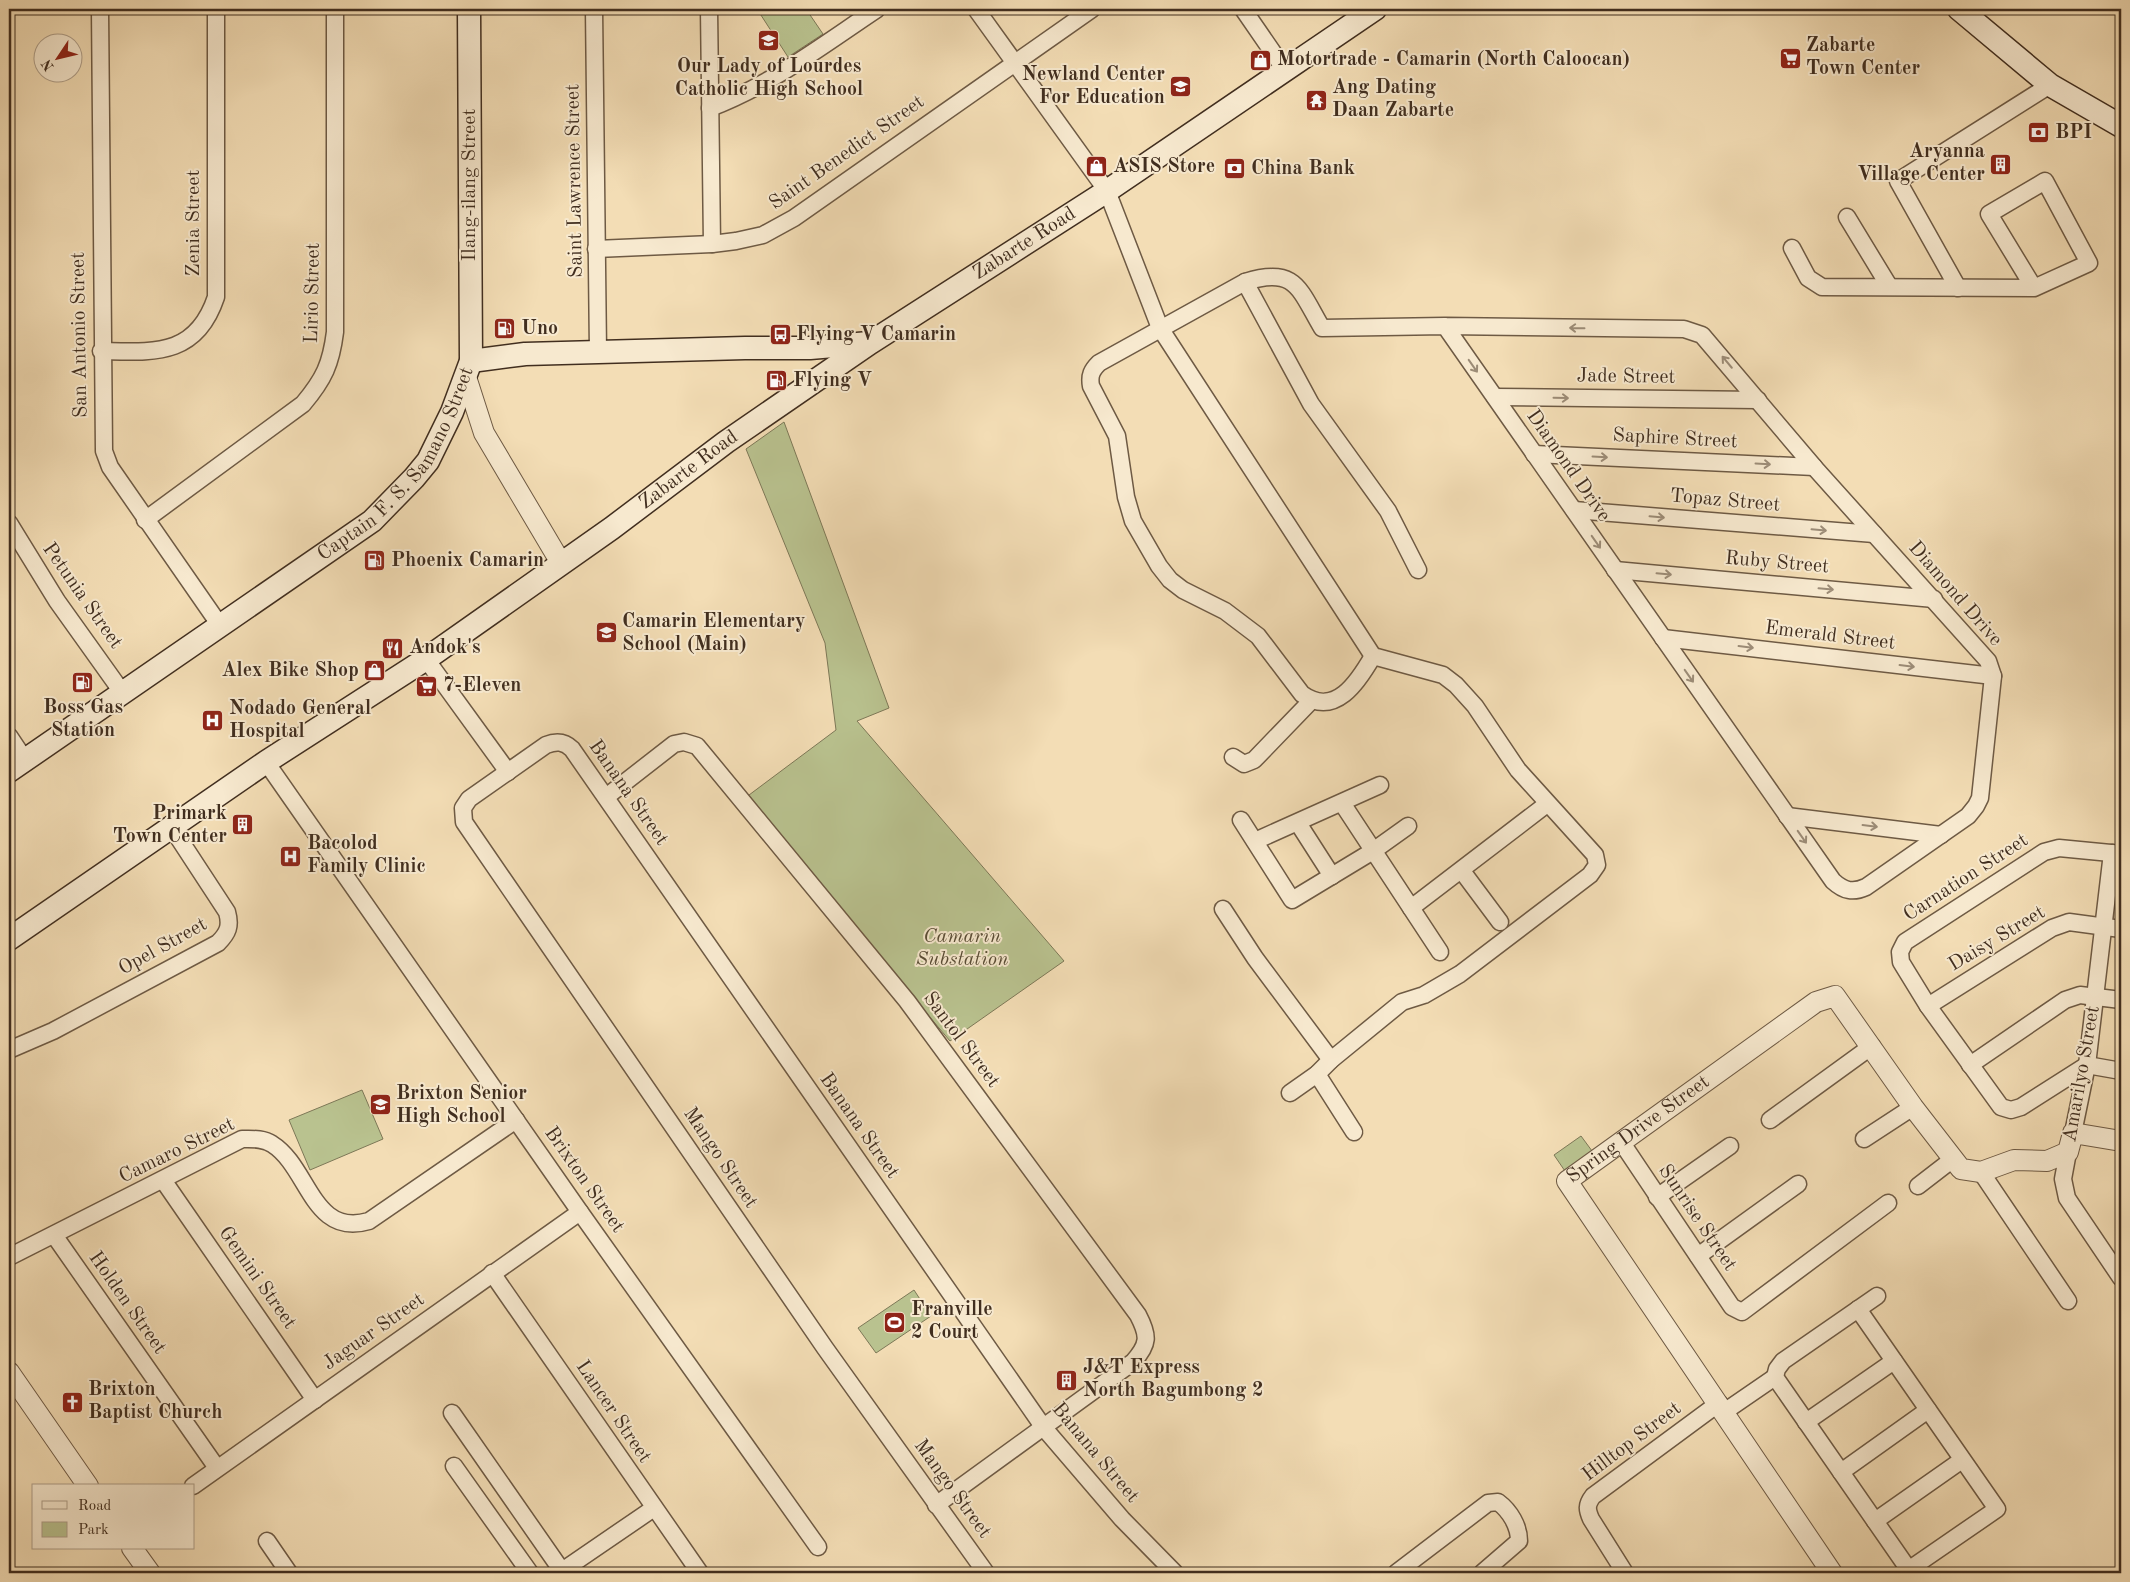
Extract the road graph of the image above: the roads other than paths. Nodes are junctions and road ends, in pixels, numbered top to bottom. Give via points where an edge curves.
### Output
1 (100, 9) edge
2 (216, 9) edge
3 (335, 9) edge
4 (469, 9) edge
5 (594, 9) edge
6 (709, 9) edge
7 (877, 9) edge
8 (976, 9) edge
9 (1092, 9) edge
10 (1243, 9) edge
11 (1374, 9) edge
12 (1960, 9) edge
13 (1014, 63) junction
14 (1285, 70) junction
15 (2050, 85) junction
16 (710, 108) junction
17 (2121, 126) edge
18 (1107, 191) junction
19 (1847, 217) dead end
20 (712, 244) junction
21 (1792, 248) dead end
22 (596, 249) junction
23 (1245, 282) junction
24 (1889, 286) junction
25 (1958, 288) junction
26 (2034, 288) junction
27 (1445, 326) junction
28 (1160, 328) junction
29 (870, 343) junction
30 (101, 352) junction
31 (598, 352) junction
32 (468, 369) junction
33 (1495, 397) junction
34 (1758, 400) junction
35 (452, 412) junction
36 (484, 433) junction
37 (1534, 454) junction
38 (1814, 467) junction
39 (1574, 510) junction
40 (146, 520) junction
41 (9, 523) edge
42 (1874, 534) junction
43 (561, 564) junction
44 (1418, 570) dead end
45 (1615, 570) junction
46 (1934, 599) junction
47 (219, 624) junction
48 (1663, 638) junction
49 (1373, 656) junction
50 (426, 659) junction
51 (1993, 676) junction
52 (122, 692) junction
53 (1312, 700) junction
54 (9, 736) edge
55 (1233, 756) dead end
56 (266, 762) junction
57 (17, 766) edge
58 (508, 772) junction
59 (1380, 785) dead end
60 (606, 797) junction
61 (1342, 803) junction
62 (1547, 804) junction
63 (1787, 816) junction
64 (1241, 820) dead end
65 (1298, 823) junction
66 (1408, 826) dead end
67 (172, 828) junction
68 (1941, 835) junction
69 (1256, 842) junction
70 (1373, 851) junction
71 (2117, 853) edge
72 (1462, 871) junction
73 (1332, 876) junction
74 (1411, 908) junction
75 (1223, 909) dead end
76 (1500, 922) dead end
77 (2104, 927) junction
78 (2121, 929) edge
79 (9, 939) edge
80 (1440, 952) dead end
81 (2096, 996) junction
82 (2121, 1000) edge
83 (1928, 1006) junction
84 (1872, 1046) junction
85 (9, 1050) edge
86 (1331, 1060) junction
87 (1970, 1065) junction
88 (2088, 1066) junction
89 (2121, 1071) edge
90 (1317, 1074) junction
91 (1290, 1093) dead end
92 (1913, 1107) junction
93 (516, 1120) junction
94 (1770, 1120) dead end
95 (1354, 1132) dead end
96 (1864, 1139) dead end
97 (2121, 1141) edge
98 (1622, 1142) junction
99 (2071, 1142) junction
100 (1730, 1146) dead end
101 (1953, 1159) junction
102 (1981, 1172) junction
103 (163, 1180) junction
104 (1798, 1184) dead end
105 (1918, 1186) dead end
106 (1657, 1197) junction
107 (1888, 1203) dead end
108 (580, 1212) junction
109 (54, 1236) junction
110 (1698, 1256) junction
111 (9, 1257) edge
112 (492, 1274) junction
113 (2121, 1278) edge
114 (1877, 1296) dead end
115 (2068, 1301) dead end
116 (1858, 1309) junction
117 (1894, 1361) junction
118 (9, 1372) edge
119 (1775, 1377) junction
120 (315, 1400) junction
121 (1722, 1408) junction
122 (1928, 1410) junction
123 (452, 1413) dead end
124 (1806, 1422) junction
125 (1044, 1428) junction
126 (1962, 1460) junction
127 (454, 1466) dead end
128 (217, 1468) junction
129 (1841, 1472) junction
130 (87, 1484) edge
131 (195, 1484) edge
132 (936, 1505) junction
133 (654, 1508) junction
134 (1875, 1520) junction
135 (266, 1541) dead end
136 (818, 1547) dead end
137 (133, 1550) edge
138 (1906, 1571) edge
139 (561, 1572) edge
140 (150, 1573) edge
141 (289, 1573) edge
142 (530, 1573) edge
143 (700, 1573) edge
144 (986, 1573) edge
145 (1175, 1573) edge
146 (1396, 1573) edge
147 (1482, 1573) edge
148 (1625, 1573) edge
149 (1832, 1573) edge

1 - 30 street, San Antonio Street
2 - 30 street, Zenia Street via 216,297 210,316 197,334 170,348
3 - 40 street, Lirio Street via 335,332 332,359 320,384 303,404
4 - 32 main road, Ilang-ilang Street
5 - 22 street, Saint Lawrence Street
6 - 16 street
7 - 16 street via 780,74 739,97
8 - 13 street
9 - 13 street, Saint Benedict Street
10 - 14 street
11 - 14 main road, Zabarte Road
12 - 15 main road
13 - 18 street
13 - 20 street, Saint Benedict Street via 794,218 763,235
14 - 18 main road, Zabarte Road
15 - 17 main road
15 - 25 street via 1898,181
16 - 20 street
18 - 28 street
18 - 29 main road, Zabarte Road
19 - 24 street
20 - 22 street, Saint Benedict Street
21 - 24 street via 1808,278 1822,287
22 - 31 street, Saint Lawrence Street
23 - 27 street via 1262,277 1282,277 1297,286 1322,328
23 - 28 street
23 - 44 street via 1311,404 1388,512
24 - 25 street
25 - 26 street
26 - 26 street via 2089,263 2045,181 1989,214
27 -> 33 street, Diamond Drive
34 -> 27 street, Diamond Drive via 1709,341 1693,331
28 - 49 street
28 - 53 street via 1099,362 1089,378 1117,436 1132,521 1170,580 1183,590 1225,610 1258,636 1302,694
29 - 31 main road, Captain F. S. Samano Street via 810,348
29 - 43 main road, Zabarte Road via 726,442
30 - 40 street, San Antonio Street via 104,450 110,467
31 - 32 main road, Captain F. S. Samano Street via 525,354
32 - 35 main road, Captain F. S. Samano Street
32 - 36 street
33 -> 34 street, Jade Street
33 - 37 street, Diamond Drive
34 - 38 street, Diamond Drive
35 - 36 street
35 - 47 main road, Captain F. S. Samano Street via 428,461 372,521
36 - 43 street
37 -> 38 street, Saphire Street
37 - 39 street, Diamond Drive
38 - 42 street, Diamond Drive
39 -> 42 street, Topaz Street
39 -> 45 street, Diamond Drive
40 - 47 street, San Antonio Street
41 - 52 street, Petunia Street via 57,600
42 - 46 street, Diamond Drive
43 - 50 main road, Zabarte Road
45 -> 46 street, Ruby Street
45 - 48 street, Diamond Drive
46 - 51 street, Diamond Drive via 1988,661
47 - 52 main road, Captain F. S. Samano Street
48 -> 51 street, Emerald Street
48 -> 63 street, Diamond Drive
49 - 53 street via 1358,681 1346,692 1321,703
49 - 62 street via 1443,675 1456,685
50 - 56 main road, Zabarte Road
50 - 58 street
51 - 68 street, Diamond Drive via 1980,798 1968,816
52 - 57 main road, Captain F. S. Samano Street
53 - 55 street via 1254,760 1244,764
54 - 57 street
56 - 67 main road, Zabarte Road
56 - 93 street, Brixton Street
58 - 60 street, Banana Street via 546,745 563,743 572,749
58 - 132 street, Mango Street via 469,799 463,808 464,822
59 - 61 street
60 - 125 street, Banana Street
60 - 125 street, Santol Street via 674,744 684,742 697,746 907,1001 1138,1315 1147,1340 1141,1352
61 - 65 street
61 - 70 street
62 - 72 street
62 - 86 street via 1595,855 1597,866 1590,875 1460,974 1424,995 1402,1002
63 -> 68 street
63 -> 68 street, Diamond Drive via 1833,881 1848,891 1866,887
64 - 69 street
65 - 69 street
65 - 73 street
66 - 70 street
67 - 79 main road, Zabarte Road
67 - 85 street, Opel Street via 227,912 228,933 218,943 53,1031
69 - 73 street via 1292,900
70 - 73 street
70 - 74 street
71 - 77 street, Amarilyo Street
71 - 83 street, Carnation Street via 2059,848 2044,852 1905,942 1900,952 1901,962
72 - 74 street
72 - 76 street
74 - 80 street
75 - 86 street
77 - 78 street, Daisy Street
77 - 81 street, Amarilyo Street
77 - 83 street, Daisy Street via 2069,922 2052,928
81 - 82 street
81 - 87 street via 2080,995 2065,1000
81 - 88 street, Amarilyo Street
83 - 87 street
84 - 92 street, Spring Drive Street
84 - 94 street
84 - 98 street, Spring Drive Street via 1842,1003 1835,996 1827,996
86 - 90 street
87 - 88 street via 2001,1107 2012,1110
88 - 89 street
88 - 99 street, Amarilyo Street
90 - 91 street
90 - 95 street
92 - 96 street
92 - 101 street, Spring Drive Street
93 - 103 street, Camaro Street via 369,1220 354,1225 339,1223 324,1212 283,1153 259,1139 242,1138
93 - 108 street, Brixton Street
97 - 99 street
98 - 106 street, Sunrise Street
98 - 121 street, Spring Drive Street via 1567,1182
99 - 102 street via 2047,1161 2014,1160
99 - 113 street, Amarilyo Street via 2063,1179 2067,1198
100 - 106 street
101 - 102 street via 1961,1169
101 - 105 street
102 - 115 street
103 - 109 street, Camaro Street
103 - 120 street, Gemini Street
104 - 110 street
106 - 110 street, Sunrise Street
107 - 110 street, Sunrise Street via 1742,1312 1732,1307
108 - 112 street, Jaguar Street
108 - 136 street, Brixton Street
109 - 111 street, Camaro Street
109 - 128 street, Holden Street
112 - 120 street, Jaguar Street
112 - 133 street, Lancer Street
114 - 116 street
116 - 117 street
116 - 119 street via 1783,1361
117 - 122 street
117 - 124 street
118 - 130 street
119 - 121 street
119 - 124 street
120 - 128 street, Jaguar Street
121 - 148 street, Hilltop Street via 1593,1496 1588,1503 1591,1519
121 - 149 street, Spring Drive Street
122 - 126 street
122 - 129 street
123 - 139 street
124 - 129 street
125 - 132 street
125 - 145 street, Banana Street via 1122,1519
126 - 134 street
126 - 138 street via 1997,1509
127 - 142 street
128 - 131 street, Jaguar Street
129 - 134 street
132 - 144 street, Mango Street
133 - 139 street
133 - 143 street, Lancer Street
134 - 138 street
135 - 141 street
137 - 140 street
146 - 147 street via 1488,1503 1498,1502 1505,1507 1519,1531 1519,1541

